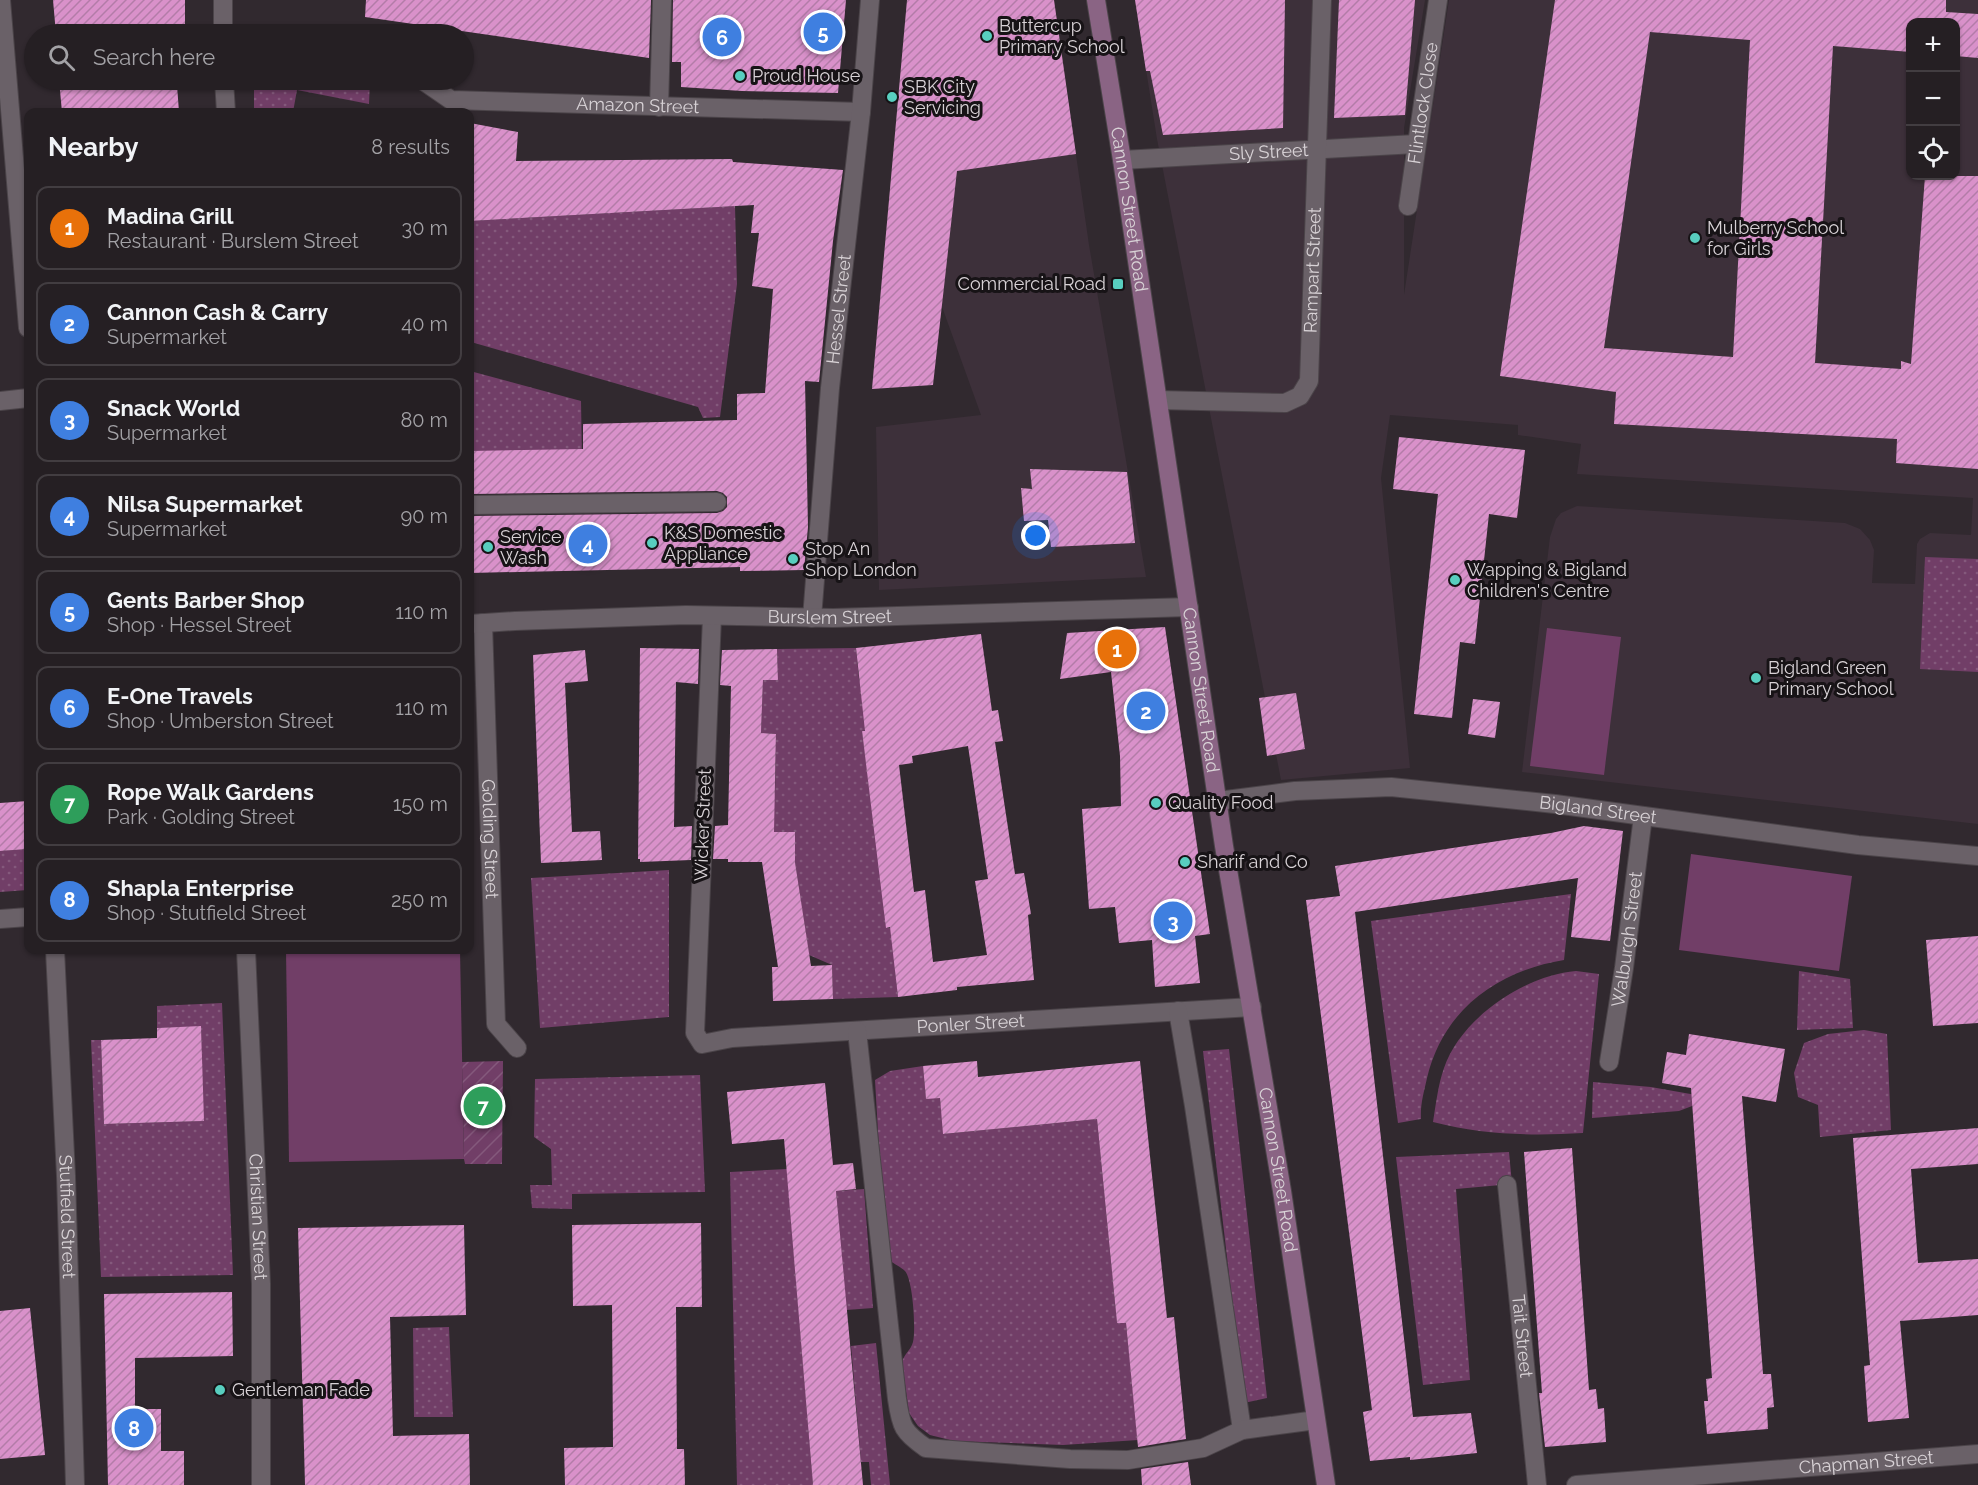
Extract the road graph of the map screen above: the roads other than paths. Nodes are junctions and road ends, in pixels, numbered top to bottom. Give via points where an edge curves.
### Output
1 (0, 0) edge
2 (223, 0) edge
3 (662, 0) edge
4 (870, 0) edge
5 (1096, 0) edge
6 (1322, 0) edge
7 (1438, 0) edge
8 (223, 24) edge
9 (225, 90) edge
10 (436, 90) edge
11 (659, 107) junction
12 (226, 108) edge
13 (861, 112) junction
14 (1416, 144) junction
15 (1317, 148) junction
16 (1122, 160) junction
17 (1408, 206) dead end
18 (24, 281) edge
19 (24, 399) edge
20 (1158, 400) junction
21 (0, 401) edge
22 (717, 502) dead end
23 (474, 505) edge
24 (1189, 607) junction
25 (712, 617) junction
26 (812, 618) junction
27 (476, 624) edge
28 (1218, 801) junction
29 (1643, 816) junction
30 (1978, 856) edge
31 (24, 917) edge
32 (0, 919) edge
33 (55, 954) edge
34 (246, 954) edge
35 (1252, 1007) junction
36 (1178, 1011) junction
37 (857, 1031) junction
38 (695, 1033) joint
39 (516, 1048) dead end
40 (1609, 1062) dead end
41 (1507, 1185) dead end
42 (1316, 1420) junction
43 (1242, 1430) junction
44 (1978, 1454) edge
45 (75, 1485) edge
46 (261, 1485) edge
47 (1326, 1485) edge
48 (1537, 1485) edge
49 (1576, 1485) edge

1 - 18 street
2 - 8 street
3 - 11 street
4 - 13 street, Hessel Street
5 - 16 main road, Cannon Street Road
6 - 15 street, Rampart Street
7 - 14 street, Flintlock Close
9 - 12 street
10 - 11 street, Amazon Street via 451,100
11 - 13 street, Amazon Street
13 - 26 street, Hessel Street via 830,388
14 - 15 street, Sly Street
14 - 17 street, Flintlock Close
15 - 16 street, Sly Street
15 - 20 street, Rampart Street via 1309,381 1300,396 1285,403
16 - 20 main road, Cannon Street Road
19 - 21 street
20 - 24 main road, Cannon Street Road
22 - 23 street
24 - 26 street, Burslem Street
24 - 28 main road, Cannon Street Road
25 - 26 street, Burslem Street
25 - 27 street, Burslem Street
25 - 38 street, Wicker Street
27 - 39 street, Golding Street via 496,1024
28 - 29 street, Bigland Street via 1295,791 1391,786
28 - 35 main road, Cannon Street Road
29 - 30 street, Bigland Street via 1858,845
29 - 40 street, Walburgh Street
31 - 32 street
33 - 45 street, Stutfield Street
34 - 46 street, Christian Street via 261,1272
35 - 36 street, Ponler Street
35 - 42 main road, Cannon Street Road
36 - 37 street, Ponler Street
36 - 43 street
37 - 38 street, Ponler Street via 732,1038 702,1044
37 - 43 street via 897,1399 900,1421 909,1436 926,1448 1128,1460 1203,1448
41 - 48 street, Tait Street
42 - 43 street
42 - 47 main road, Cannon Street Road
44 - 49 street, Chapman Street

